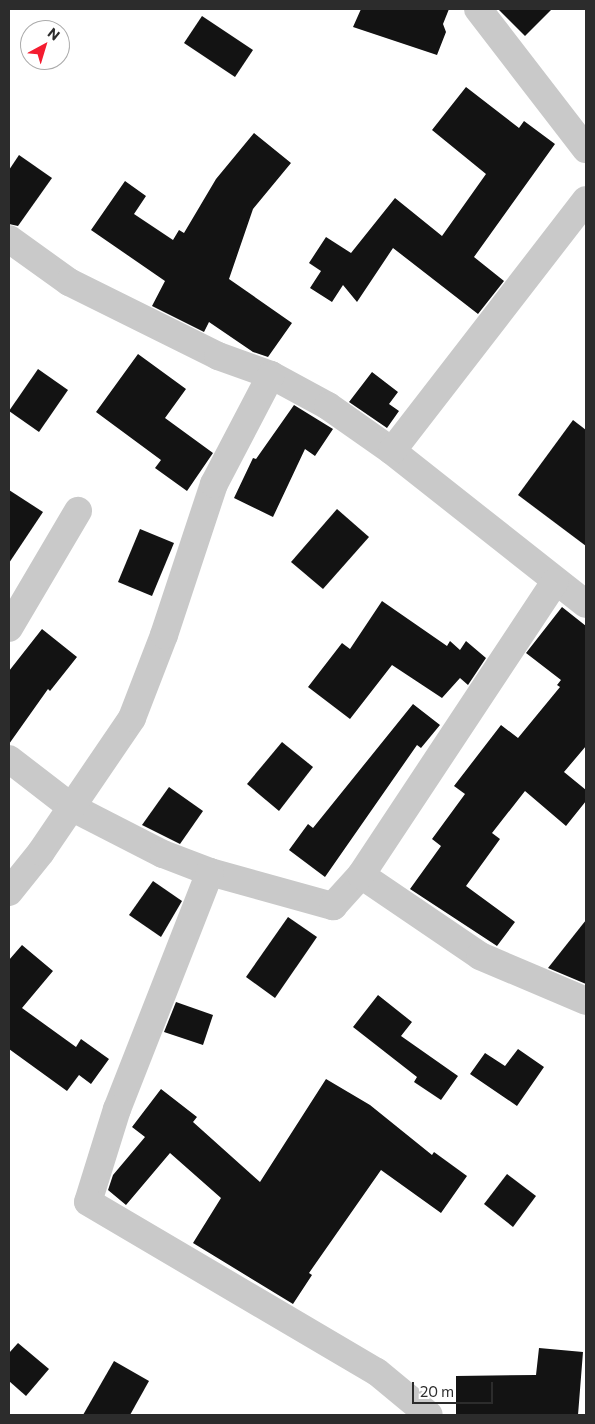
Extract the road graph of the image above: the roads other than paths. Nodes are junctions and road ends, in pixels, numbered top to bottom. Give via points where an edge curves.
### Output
1 (478, 9) edge
2 (586, 149) edge
3 (586, 200) edge
4 (9, 239) edge
5 (271, 374) junction
6 (392, 451) junction
7 (78, 511) dead end
8 (555, 582) junction
9 (586, 604) edge
10 (9, 628) edge
11 (9, 759) edge
12 (71, 807) junction
13 (210, 872) junction
14 (361, 874) junction
15 (9, 892) edge
16 (586, 1001) edge
17 (429, 1415) edge

1 - 2 street
3 - 6 street
4 - 5 street via 69,282 218,356
5 - 6 street via 328,406
5 - 12 street via 214,484 164,635 132,718
6 - 8 street
7 - 10 street
8 - 9 street
8 - 14 street
11 - 12 street
12 - 13 street via 163,854
12 - 15 street
13 - 14 street via 333,906
13 - 17 street via 116,1109 88,1202 376,1372
14 - 16 street via 480,956

